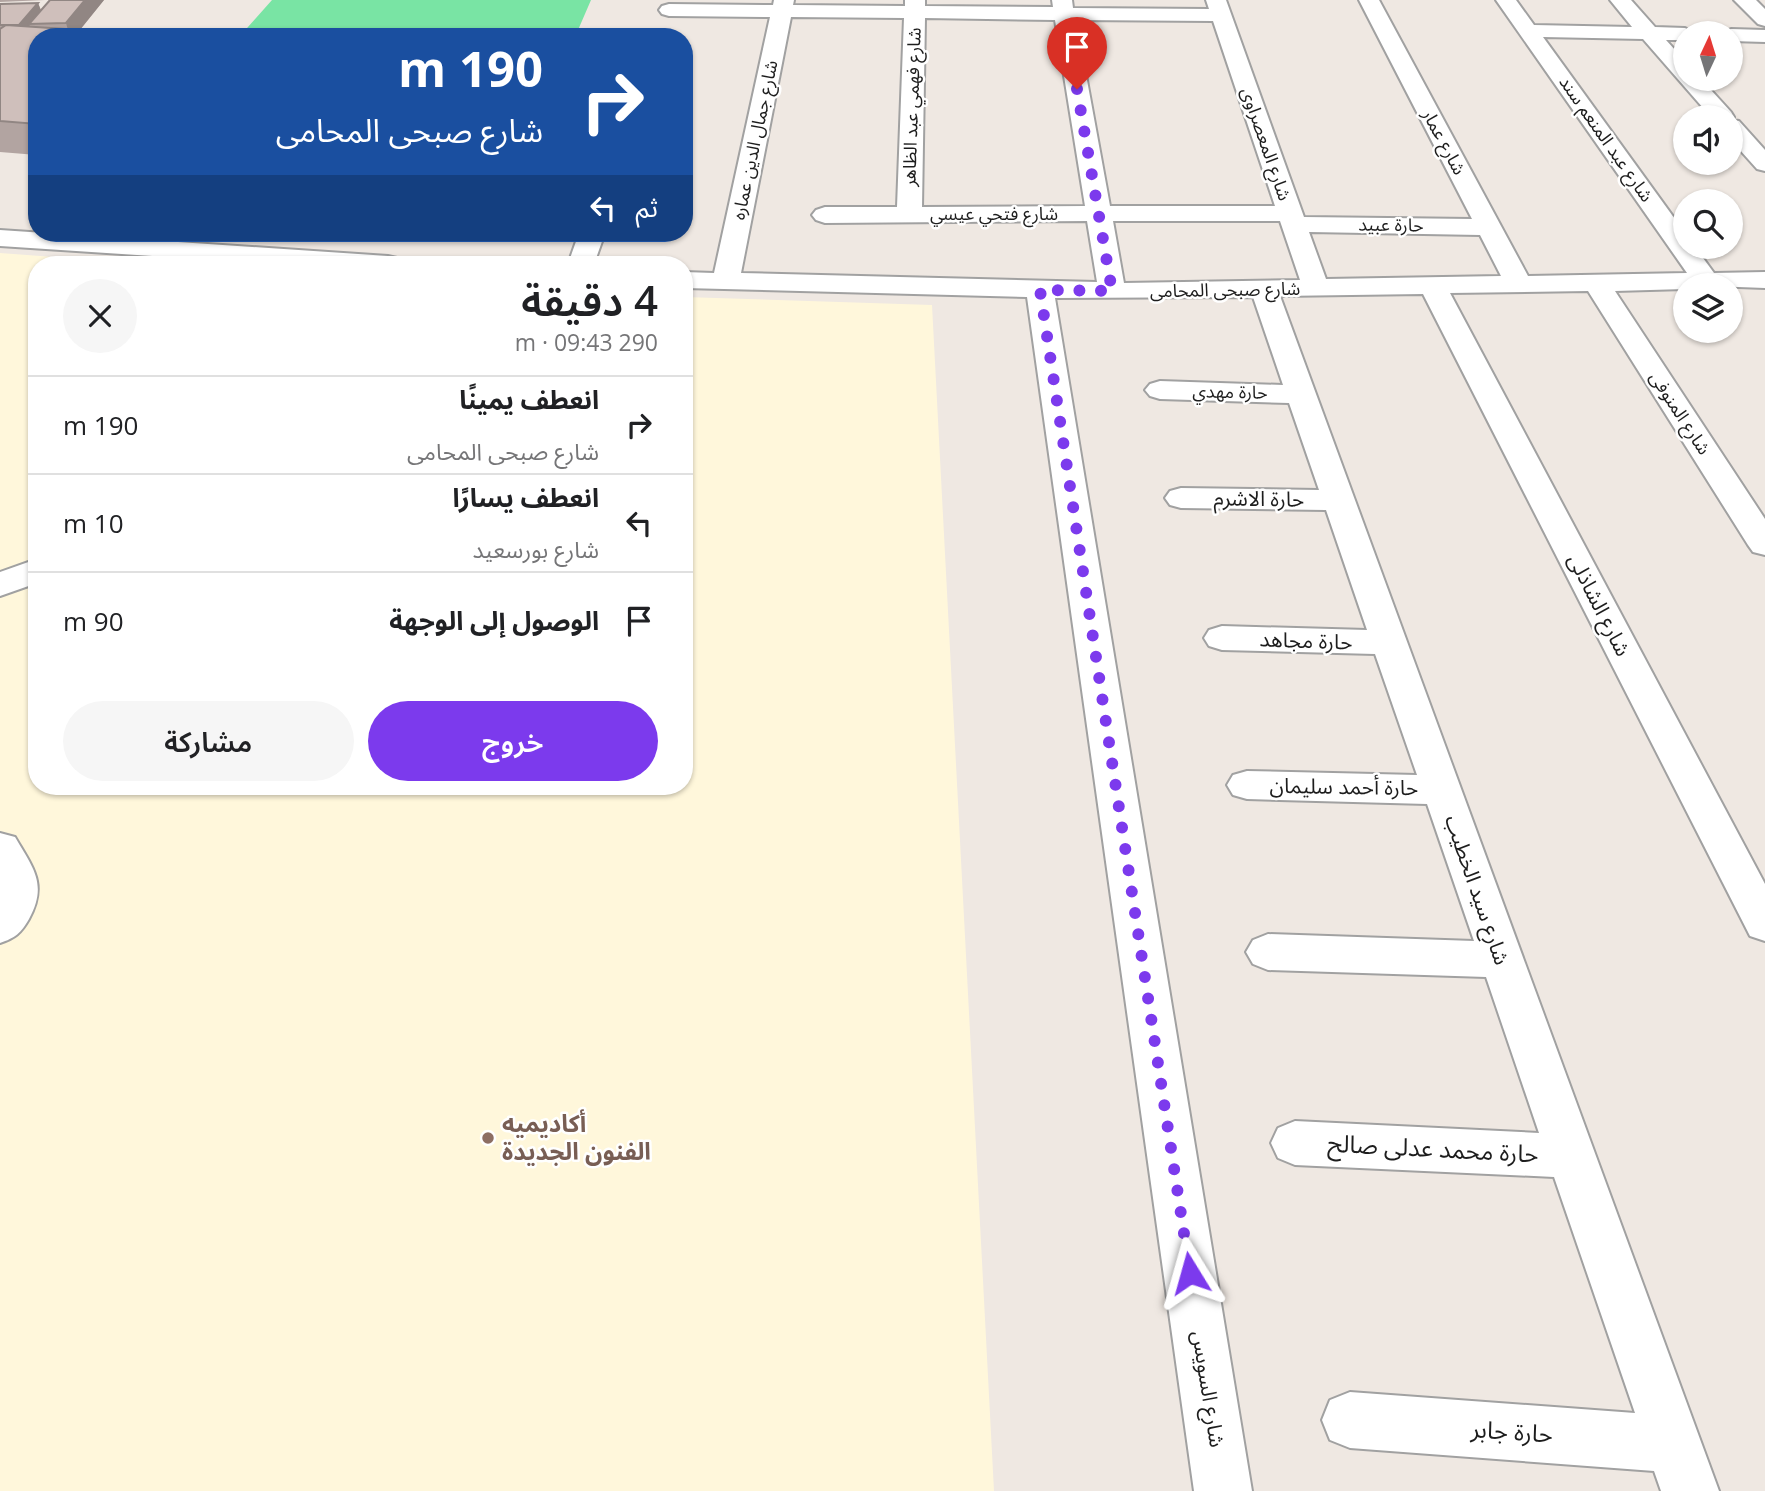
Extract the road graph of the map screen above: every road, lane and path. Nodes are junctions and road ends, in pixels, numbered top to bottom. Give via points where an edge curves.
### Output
1 (1369, 0) edge
2 (1506, 0) edge
3 (1620, 0) edge
4 (1744, 0) edge
5 (783, 5) edge
6 (915, 6) edge
7 (1063, 7) edge
8 (1219, 8) edge
9 (668, 12) edge
10 (1765, 20) edge
11 (1528, 30) junction
12 (1649, 33) junction
13 (1673, 34) edge
14 (1743, 35) edge
15 (1765, 36) edge
16 (1673, 60) edge
17 (1700, 91) edge
18 (1712, 105) edge
19 (1743, 139) edge
20 (1765, 164) edge
21 (1098, 214) junction
22 (825, 215) dead end
23 (909, 215) junction
24 (1292, 218) junction
25 (1489, 227) junction
26 (0, 238) edge
27 (28, 240) edge
28 (60, 242) edge
29 (269, 256) edge
30 (1701, 273) edge
31 (693, 280) edge
32 (1673, 280) edge
33 (1743, 280) edge
34 (1765, 280) edge
35 (726, 281) junction
36 (1595, 282) junction
37 (1518, 283) junction
38 (1433, 286) junction
39 (1316, 288) junction
40 (1264, 289) junction
41 (1040, 290) junction
42 (1112, 291) junction
43 (1160, 390) dead end
44 (1300, 394) junction
45 (1181, 498) dead end
46 (1338, 500) junction
47 (1765, 545) edge
48 (28, 574) edge
49 (0, 585) edge
50 (1222, 638) dead end
51 (1389, 643) junction
52 (1247, 785) dead end
53 (1441, 790) junction
54 (0, 848) edge
55 (1765, 924) edge
56 (0, 926) edge
57 (1268, 952) dead end
58 (1502, 960) junction
59 (1295, 1143) dead end
60 (1571, 1156) junction
61 (1350, 1420) dead end
62 (1682, 1467) edge
63 (1223, 1491) edge

1 - 25 street, شارع عمار
2 - 11 street, شارع عبد المنعم سند
3 - 12 street
4 - 10 street
5 - 6 street
5 - 9 street
5 - 35 street, شارع جمال الدين عماره
6 - 7 street
6 - 23 street, شارع فهمي عبد الظاهر
7 - 8 street
7 - 21 street
8 - 24 street, شارع المعصراوى
11 - 12 street
11 - 30 street, شارع عبد المنعم سند
12 - 13 street
12 - 16 street
14 - 15 street
17 - 18 street
19 - 20 street
21 - 23 street, شارع فتحي عيسي
21 - 24 street, شارع فتحي عيسي
21 - 42 street
22 - 23 street, شارع فتحي عيسي
24 - 25 street, حارة عبيد
24 - 39 street, شارع المعصراوى
25 - 37 street, شارع عمار
26 - 27 street
28 - 29 street
31 - 35 street, شارع صبحى المحامى
32 - 36 street, شارع صبحى المحامى
33 - 34 street, شارع صبحى المحامى
35 - 41 street, شارع صبحى المحامى
36 - 37 street, شارع صبحى المحامى
36 - 47 street, شارع المنوفى
37 - 38 street, شارع صبحى المحامى
38 - 39 street, شارع صبحى المحامى
38 - 55 street, شارع الشاذلى
39 - 40 street, شارع صبحى المحامى
40 - 42 street, شارع صبحى المحامى
40 - 44 street, شارع سيد الخطيب
41 - 42 street, شارع صبحى المحامى
41 - 63 street, شارع السويس
43 - 44 street, حارة مهدي
44 - 46 street, شارع سيد الخطيب
45 - 46 street, حارة الاشرم
46 - 51 street, شارع سيد الخطيب
48 - 49 street
50 - 51 street, حارة مجاهد
51 - 53 street, شارع سيد الخطيب
52 - 53 street, حارة أحمد سليمان
53 - 58 street, شارع سيد الخطيب
54 - 56 street via 18,879 12,911
57 - 58 street
58 - 60 street, شارع سيد الخطيب
59 - 60 street, حارة محمد عدلى صالح
60 - 62 street, شارع سيد الخطيب
61 - 62 street, حارة جابر

